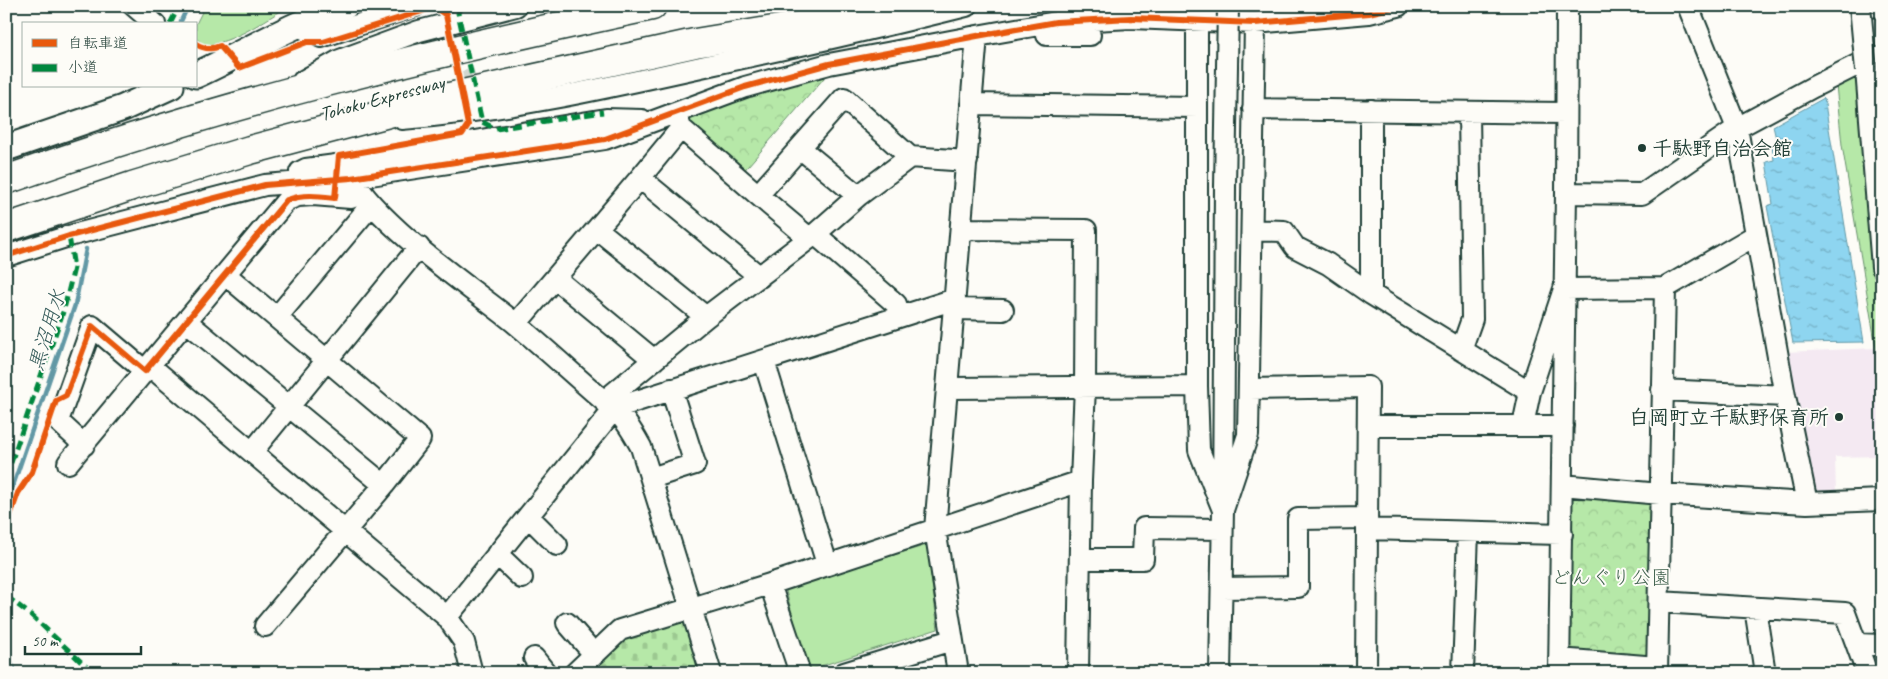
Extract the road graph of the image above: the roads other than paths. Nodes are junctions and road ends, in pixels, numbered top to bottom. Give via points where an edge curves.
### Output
1 (134, 6) edge
2 (345, 6) edge
3 (415, 6) edge
4 (516, 6) edge
5 (652, 6) edge
6 (922, 6) edge
7 (966, 6) edge
8 (1228, 6) edge
9 (1398, 6) edge
10 (1567, 6) edge
11 (1688, 6) edge
12 (1860, 6) edge
13 (1866, 6) edge
14 (1882, 8) edge
15 (1196, 14) edge
16 (153, 22) edge
17 (1255, 22) junction
18 (296, 25) junction
19 (1090, 35) dead end
20 (977, 41) junction
21 (1882, 58) edge
22 (198, 70) edge
23 (167, 88) edge
24 (278, 96) junction
25 (971, 104) junction
26 (1197, 107) junction
27 (1253, 109) junction
28 (1371, 110) junction
29 (1469, 112) junction
30 (1566, 113) junction
31 (679, 120) junction
32 (652, 121) junction
33 (345, 124) junction
34 (1737, 128) junction
35 (6, 148) edge
36 (800, 148) junction
37 (910, 157) junction
38 (967, 161) junction
39 (640, 178) junction
40 (6, 180) edge
41 (359, 184) junction
42 (1566, 193) junction
43 (758, 195) junction
44 (858, 196) junction
45 (6, 228) edge
46 (597, 229) junction
47 (962, 229) junction
48 (1252, 230) junction
49 (1756, 235) junction
50 (812, 236) junction
51 (419, 247) junction
52 (6, 256) edge
53 (1882, 267) edge
54 (226, 275) junction
55 (760, 277) junction
56 (555, 278) junction
57 (1665, 288) junction
58 (1564, 289) junction
59 (1371, 294) junction
60 (955, 304) junction
61 (1003, 310) dead end
62 (900, 315) junction
63 (277, 317) junction
64 (706, 317) junction
65 (187, 322) junction
66 (516, 324) junction
67 (1461, 350) junction
68 (654, 360) junction
69 (327, 361) junction
70 (764, 361) junction
71 (148, 369) junction
72 (1085, 386) junction
73 (1197, 386) junction
74 (947, 388) junction
75 (1250, 388) junction
76 (671, 390) junction
77 (1662, 390) junction
78 (1530, 392) junction
79 (1785, 396) junction
80 (609, 405) junction
81 (289, 407) junction
82 (1523, 425) junction
83 (1368, 426) junction
84 (1563, 426) junction
85 (84, 445) junction
86 (252, 452) junction
87 (68, 463) dead end
88 (651, 478) junction
89 (1081, 481) junction
90 (384, 485) junction
91 (1562, 485) junction
92 (1660, 494) junction
93 (1882, 500) edge
94 (1807, 503) junction
95 (528, 516) junction
96 (1223, 520) junction
97 (1367, 523) junction
98 (935, 529) junction
99 (344, 531) junction
100 (1468, 532) junction
101 (1562, 534) junction
102 (557, 545) dead end
103 (497, 554) junction
104 (1080, 559) junction
105 (827, 564) junction
106 (522, 578) dead end
107 (770, 584) junction
108 (1222, 588) junction
109 (1659, 602) junction
110 (691, 608) junction
111 (1755, 608) junction
112 (446, 617) junction
113 (567, 623) dead end
114 (265, 626) dead end
115 (952, 640) junction
116 (1857, 644) junction
117 (1882, 645) edge
118 (1559, 666) edge
119 (583, 667) edge
120 (1657, 670) edge
121 (472, 673) edge
122 (711, 673) edge
123 (800, 673) edge
124 (844, 673) edge
125 (958, 673) edge
126 (1078, 673) edge
127 (1220, 673) edge
128 (1366, 673) edge
129 (1463, 673) edge
130 (1765, 673) edge
131 (1867, 673) edge

1 - 16 street
2 - 18 main road
3 - 18 street via 321,37
4 - 24 street via 419,32 340,60
5 - 24 highway, Tohoku Expressway via 389,66
6 - 33 highway, Tohoku Expressway via 695,42 482,89
7 - 33 street via 855,34 576,95 433,116
8 - 96 street, bridge
9 - 17 street via 1369,13
10 - 30 street
11 - 34 street
12 - 53 street, bridge
13 - 14 street
15 - 17 street
15 - 20 street via 1056,22
15 - 26 street
17 - 27 street
18 - 22 main road
19 - 20 street
20 - 25 street
20 - 31 street via 829,64 745,87
21 - 34 street via 1871,58
23 - 35 main road via 123,108
24 - 40 highway, Tohoku Expressway
25 - 26 street
25 - 38 street
26 - 73 street
27 - 28 street
27 - 48 street
28 - 29 street
28 - 59 street
29 - 30 street
29 - 67 street via 1472,319
30 - 42 street
31 - 32 street
31 - 39 street
31 - 43 street
32 - 41 street via 604,139
32 - 41 street via 606,119 477,133
33 - 45 highway, Tohoku Expressway via 132,186
34 - 42 street via 1642,194
34 - 49 street
36 - 37 street via 844,98
36 - 43 street
36 - 44 street
37 - 38 street
37 - 44 street
38 - 47 street
39 - 46 street
39 - 55 street
41 - 51 street
41 - 52 street via 265,185 69,236
41 - 54 street via 350,198 313,195 287,200
41 - 63 street
42 - 58 street
43 - 50 street
44 - 50 street
46 - 56 street
46 - 64 street
47 - 60 street
47 - 72 street via 1086,230
48 - 59 street via 1284,231 1295,247 1328,264
48 - 75 street
49 - 57 street
49 - 79 street
50 - 55 street
50 - 62 street via 896,304
51 - 66 street
51 - 69 street
54 - 63 street
54 - 65 street
55 - 64 street
56 - 66 street
56 - 68 street
57 - 58 street
57 - 77 street
58 - 78 street
58 - 84 street
59 - 67 street
60 - 61 street
60 - 62 street
60 - 74 street
62 - 70 street
63 - 69 street
64 - 68 street
65 - 71 street
65 - 81 street
66 - 80 street
67 - 78 street
68 - 80 street
69 - 81 street
69 - 90 street via 420,439
70 - 76 street
70 - 105 street
71 - 85 street
71 - 85 street via 92,326 58,421
71 - 86 street
72 - 73 street
72 - 74 street
72 - 89 street
73 - 96 street via 1199,450
74 - 98 street
75 - 83 street via 1368,387
75 - 96 street via 1248,435
76 - 80 street
76 - 88 street via 695,464
77 - 79 street
77 - 92 street
78 - 82 street
79 - 94 street
80 - 88 street via 630,428 641,447
80 - 95 street
81 - 86 street
81 - 90 street
82 - 83 street
82 - 84 street
83 - 97 street
84 - 91 street
85 - 87 street
86 - 99 street
88 - 110 street
89 - 98 street
89 - 104 street
90 - 99 street
91 - 92 street
91 - 101 street
92 - 94 street
92 - 109 street
93 - 94 street
95 - 102 street
95 - 103 street
96 - 104 street via 1144,528 1143,559
96 - 108 street
97 - 100 street
97 - 108 street via 1298,519 1298,587
97 - 128 street
98 - 105 street
98 - 115 street
99 - 112 street
99 - 114 street
100 - 101 street
100 - 129 street
101 - 118 street
103 - 106 street
103 - 112 street
104 - 126 street
105 - 107 street
107 - 110 street
107 - 123 street
108 - 127 street
109 - 111 street
109 - 120 street
110 - 119 street via 620,630
110 - 122 street
111 - 116 street via 1845,613
111 - 130 street
112 - 121 street via 464,642
113 - 119 street
115 - 124 street
115 - 125 street
116 - 117 street
116 - 131 street
118 - 120 street

